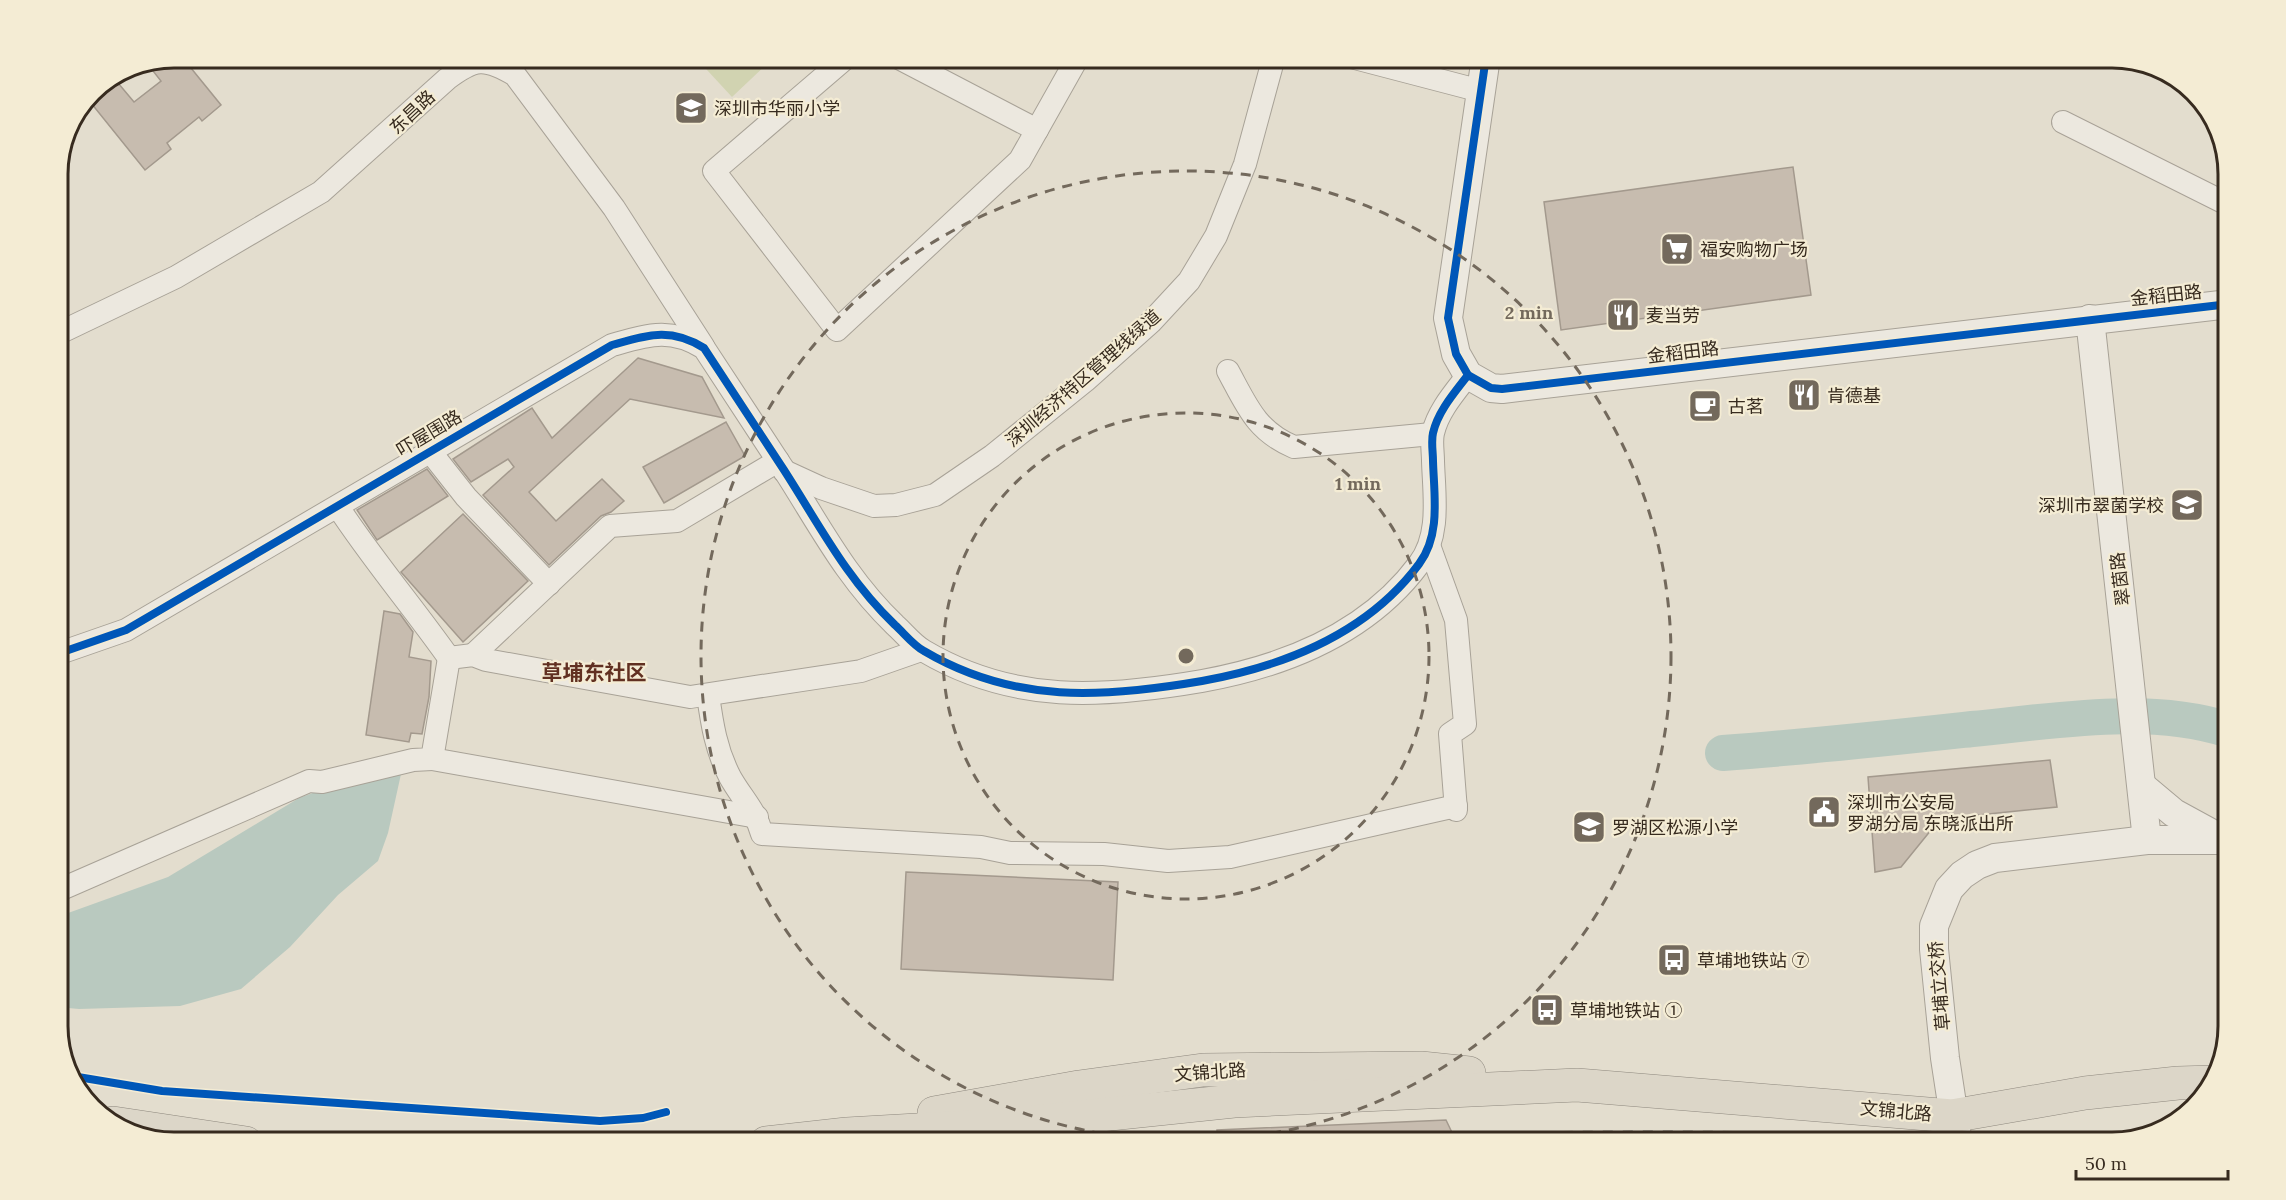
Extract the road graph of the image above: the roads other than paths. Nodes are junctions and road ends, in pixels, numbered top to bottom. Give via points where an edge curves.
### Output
1 (461, 68) edge
2 (504, 68) edge
3 (834, 68) edge
4 (918, 68) edge
5 (1072, 68) edge
6 (1271, 68) edge
7 (1392, 68) edge
8 (1484, 68) edge
9 (1481, 92) junction
10 (2063, 122) dead end
11 (1036, 130) junction
12 (2218, 200) edge
13 (2218, 305) edge
14 (2090, 319) junction
15 (68, 329) edge
16 (704, 348) junction
17 (1228, 371) dead end
18 (1467, 375) junction
19 (1432, 434) junction
20 (429, 450) junction
21 (781, 466) junction
22 (338, 507) junction
23 (1430, 548) junction
24 (549, 584) junction
25 (68, 650) edge
26 (921, 650) junction
27 (473, 655) junction
28 (448, 658) junction
29 (708, 695) junction
30 (432, 759) junction
31 (2143, 787) junction
32 (757, 817) junction
33 (2218, 835) edge
34 (2218, 839) edge
35 (2147, 840) junction
36 (68, 886) edge
37 (2203, 1082) edge
38 (1577, 1085) junction
39 (142, 1127) edge
40 (1955, 1129) edge
41 (173, 1132) edge
42 (855, 1132) edge
43 (1021, 1132) edge

1 - 15 street, 东昌路 via 321,192 176,277
2 - 16 street, 东昌路 via 515,75 614,208
3 - 11 street via 714,171 837,330 1020,160
4 - 11 street
5 - 11 street
6 - 21 street, 深圳经济特区管理线绿道 via 1245,164 1216,236 1189,281 1151,322 1085,381 992,456 935,495 896,505 873,506 821,488
7 - 9 street
8 - 9 street
9 - 18 street via 1448,318 1456,354
10 - 12 street
13 - 14 street, 金稻田路
14 - 18 street, 金稻田路 via 1502,389 1491,388
14 - 31 street, 翠茵路
16 - 20 street, 吓屋围路 via 670,333 645,335 612,345
16 - 21 street
17 - 19 street via 1254,420 1275,439 1294,447
18 - 19 street via 1442,411
19 - 23 street via 1434,524
20 - 22 street, 吓屋围路
20 - 24 street via 466,497
21 - 24 street via 676,521 610,526
21 - 26 street via 846,571
22 - 25 street, 吓屋围路 via 126,630
22 - 28 street
23 - 26 street via 1375,610 1329,641 1284,661 1228,676 1143,690 1036,692 990,680
23 - 32 street via 1456,620 1465,724 1450,734 1456,808 1230,857 1168,861 762,834
24 - 27 street
26 - 29 street via 861,671
27 - 28 street
27 - 29 street via 690,698
28 - 30 street
29 - 32 street via 714,740 731,778
30 - 32 street
30 - 36 street via 412,760 321,782 309,781
31 - 33 street via 2174,813
31 - 35 street, 翠茵路
34 - 35 street, 草埔立交桥
35 - 40 street, 草埔立交桥 via 1995,858 1969,870 1949,889 1935,926 1934,949
37 - 40 highway, 文锦北路 via 2085,1093
38 - 40 highway, 文锦北路
38 - 42 highway, 文锦北路 via 1421,1068 1203,1070 962,1106
38 - 43 highway, 文锦北路 via 1142,1109
39 - 41 highway

